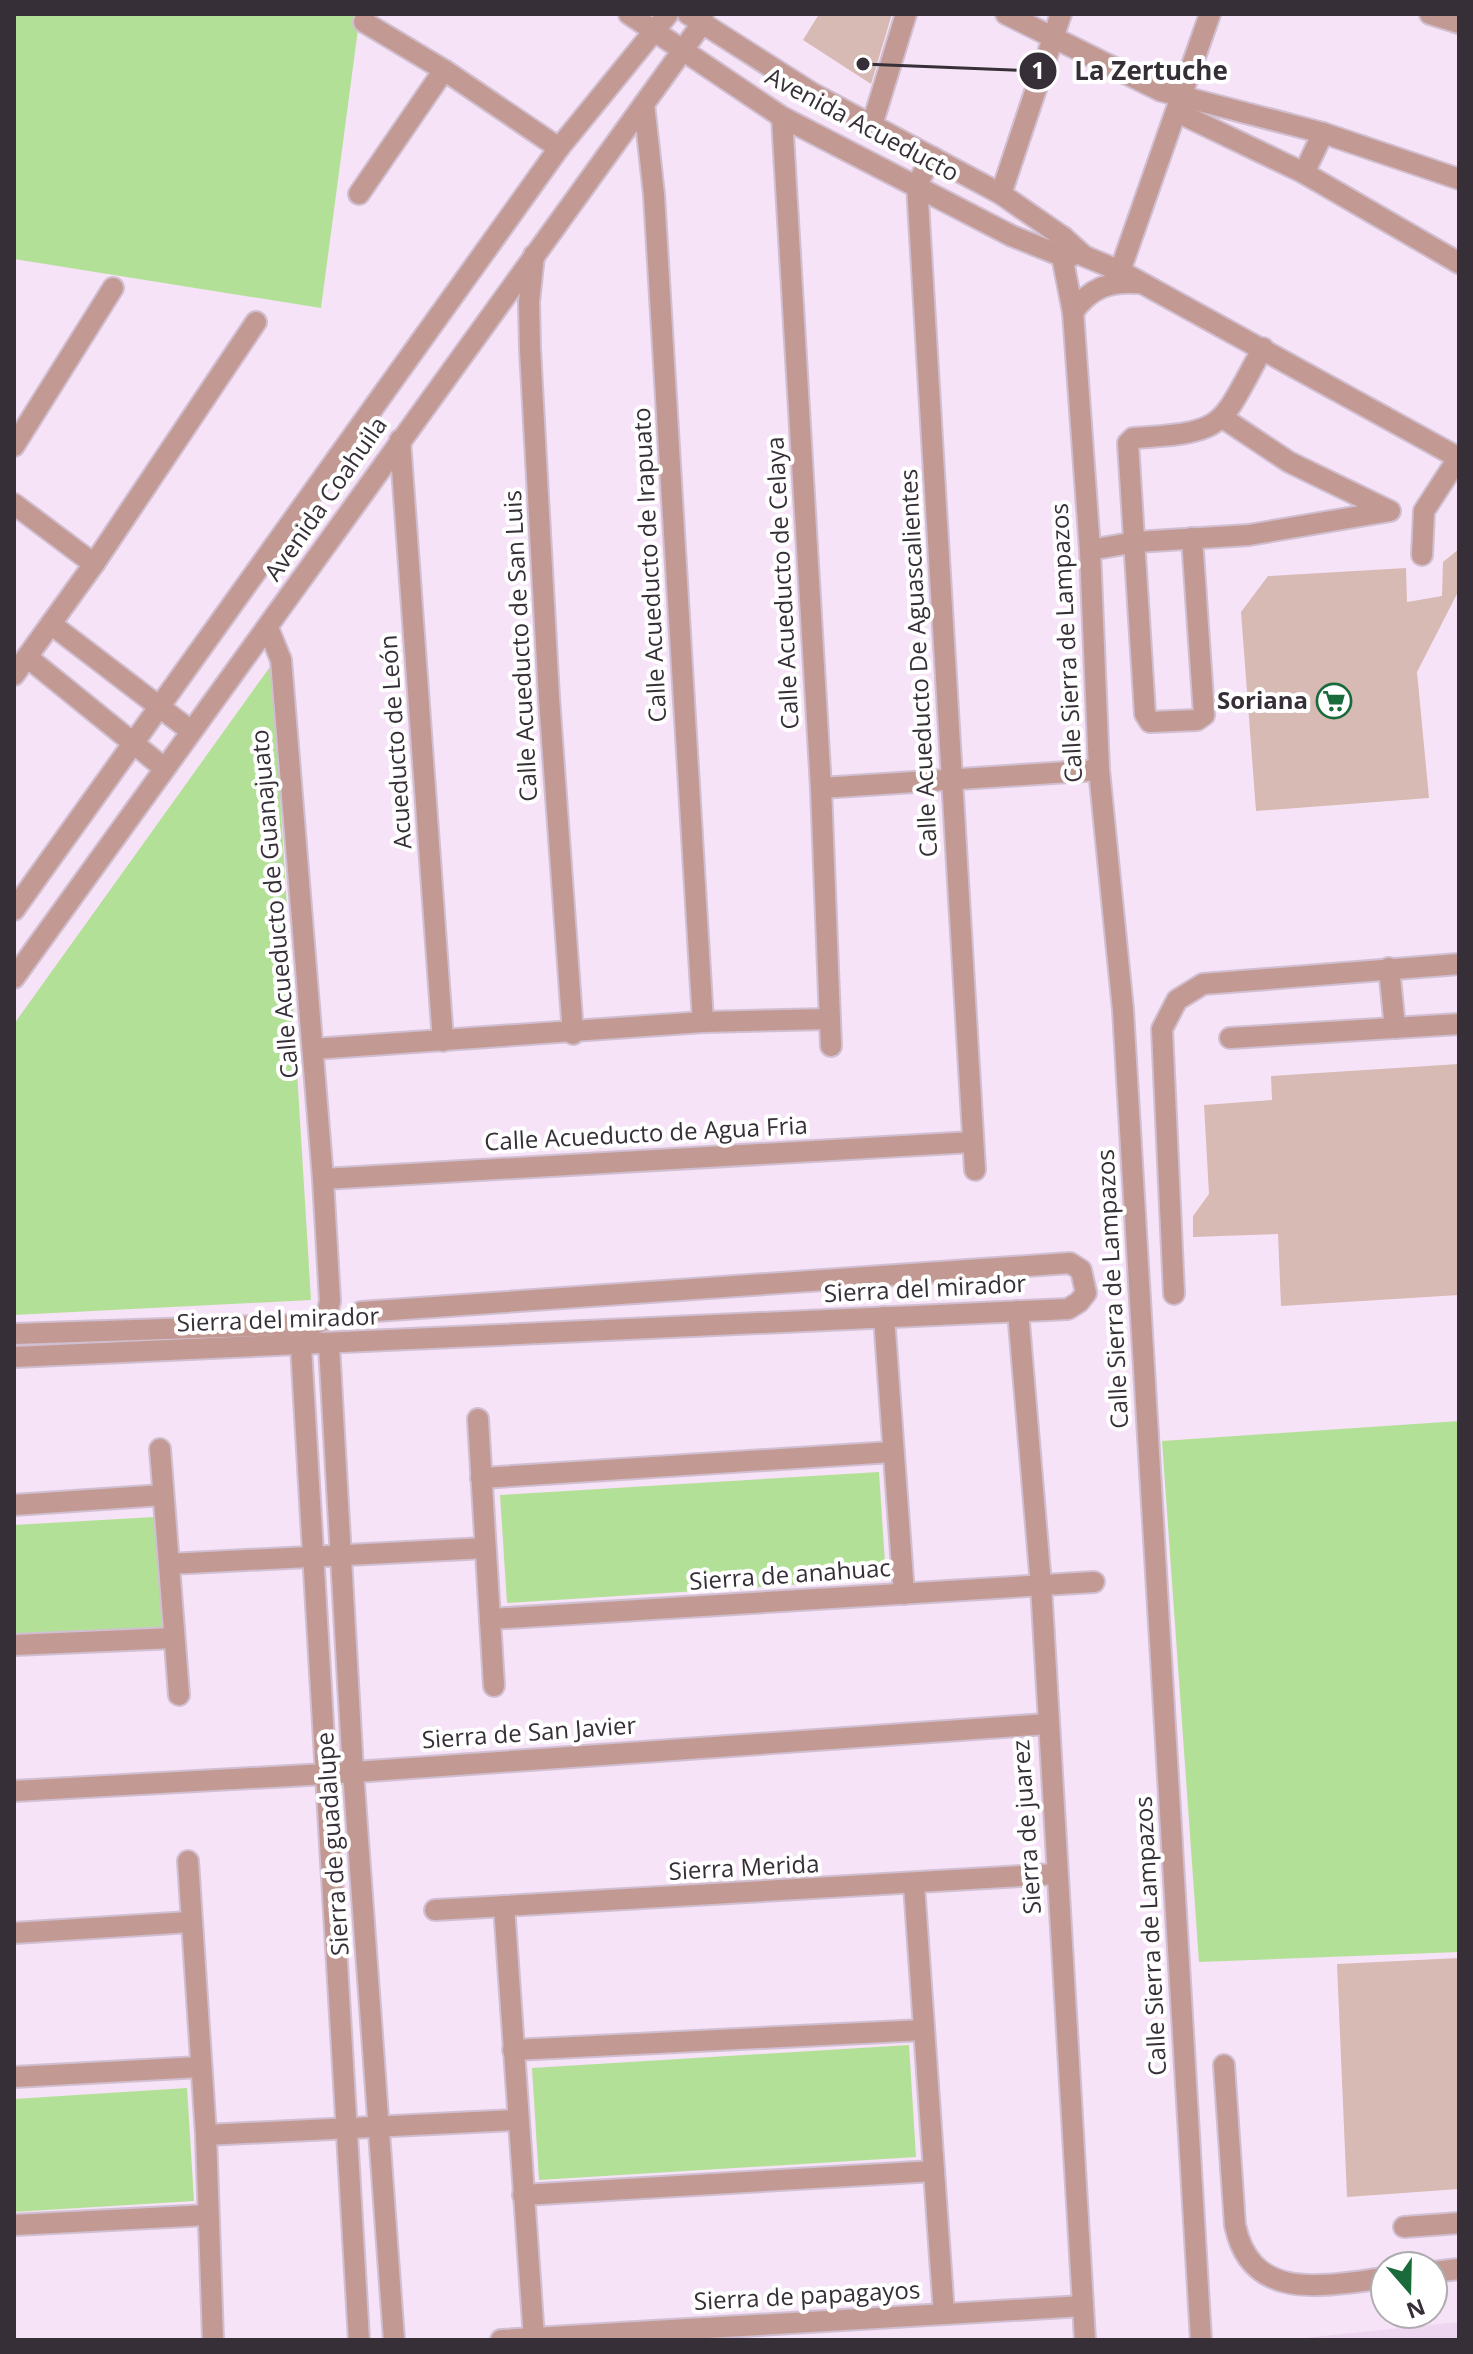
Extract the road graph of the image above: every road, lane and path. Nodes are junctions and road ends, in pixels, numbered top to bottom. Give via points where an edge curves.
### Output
1 (629, 14) edge
2 (668, 14) edge
3 (906, 14) edge
4 (1006, 14) edge
5 (1061, 14) edge
6 (1210, 14) edge
7 (1430, 14) edge
8 (697, 18) edge
9 (364, 22) dead end
10 (1459, 23) edge
11 (653, 31) junction
12 (1052, 37) junction
13 (681, 51) junction
14 (444, 70) junction
15 (644, 104) junction
16 (1180, 104) junction
17 (782, 117) junction
18 (872, 125) junction
19 (1323, 133) junction
20 (559, 148) junction
21 (932, 157) junction
22 (1304, 173) junction
23 (1459, 179) edge
24 (917, 184) junction
25 (359, 194) dead end
26 (1001, 194) junction
27 (1062, 246) junction
28 (534, 255) junction
29 (1459, 263) edge
30 (1120, 271) junction
31 (1139, 284) junction
32 (113, 288) dead end
33 (1073, 312) junction
34 (256, 322) dead end
35 (1263, 348) junction
36 (1223, 418) junction
37 (400, 440) junction
38 (14, 446) edge
39 (1459, 458) edge
40 (14, 504) edge
41 (1390, 511) junction
42 (1421, 522) junction
43 (1192, 538) junction
44 (1136, 542) junction
45 (1090, 550) junction
46 (1422, 555) dead end
47 (94, 564) junction
48 (51, 624) junction
49 (268, 628) junction
50 (27, 657) junction
51 (14, 675) edge
52 (161, 708) junction
53 (191, 731) junction
54 (135, 744) junction
55 (164, 768) junction
56 (1099, 770) junction
57 (952, 780) junction
58 (821, 788) junction
59 (14, 910) edge
60 (1459, 964) edge
61 (1389, 968) junction
62 (14, 978) edge
63 (829, 1019) junction
64 (703, 1022) junction
65 (1459, 1024) edge
66 (1395, 1028) junction
67 (573, 1034) junction
68 (1230, 1038) dead end
69 (443, 1041) junction
70 (831, 1046) dead end
71 (313, 1049) junction
72 (972, 1142) junction
73 (975, 1170) dead end
74 (323, 1179) junction
75 (1174, 1294) dead end
76 (605, 1297) junction
77 (1018, 1311) junction
78 (361, 1312) dead end
79 (884, 1317) junction
80 (326, 1319) joint
81 (604, 1329) junction
82 (14, 1334) edge
83 (329, 1345) junction
84 (301, 1347) junction
85 (14, 1357) edge
86 (478, 1419) dead end
87 (160, 1449) dead end
88 (892, 1452) junction
89 (481, 1478) junction
90 (163, 1495) junction
91 (14, 1505) edge
92 (485, 1548) junction
93 (344, 1555) junction
94 (312, 1557) junction
95 (169, 1564) junction
96 (1094, 1582) dead end
97 (1041, 1585) junction
98 (904, 1594) junction
99 (490, 1619) junction
100 (174, 1638) junction
101 (14, 1645) edge
102 (494, 1686) dead end
103 (179, 1695) dead end
104 (1047, 1724) junction
105 (353, 1771) junction
106 (326, 1774) junction
107 (14, 1791) edge
108 (188, 1861) dead end
109 (1056, 1874) junction
110 (914, 1885) junction
111 (504, 1906) junction
112 (435, 1910) dead end
113 (190, 1922) junction
114 (14, 1933) edge
115 (924, 2030) junction
116 (513, 2050) junction
117 (1224, 2065) dead end
118 (200, 2067) junction
119 (14, 2077) edge
120 (517, 2120) junction
121 (379, 2126) junction
122 (347, 2128) junction
123 (206, 2135) junction
124 (934, 2171) junction
125 (523, 2195) junction
126 (208, 2215) junction
127 (1459, 2223) edge
128 (14, 2225) edge
129 (1404, 2227) dead end
130 (1369, 2280) edge
131 (1083, 2306) junction
132 (944, 2314) junction
133 (534, 2338) junction
134 (213, 2340) edge
135 (359, 2340) edge
136 (394, 2340) edge
137 (501, 2340) edge
138 (1085, 2340) edge
139 (1201, 2340) edge

1 - 11 street, Avenida Acueducto
2 - 11 street, Avenida Coahuila
3 - 18 street
4 - 12 street
5 - 12 street
6 - 16 street
7 - 10 street
8 - 13 street, Avenida Coahuila
8 - 18 street, Avenida Acueducto
9 - 14 street
11 - 13 street, Avenida Acueducto
11 - 20 street, Avenida Coahuila
12 - 16 street
12 - 26 street
13 - 15 street, Avenida Coahuila
13 - 17 street, Avenida Acueducto
14 - 20 street
14 - 25 street
15 - 28 street, Avenida Coahuila
15 - 64 street, Calle Acueducto de Irapuato via 654,195
16 - 19 street
16 - 22 street
16 - 30 street
17 - 24 street, Avenida Acueducto
17 - 58 street, Calle Acueducto de Celaya
18 - 21 street, Avenida Acueducto
19 - 22 street
19 - 23 street
20 - 52 street, Avenida Coahuila
21 - 24 street
21 - 26 street, Avenida Acueducto
22 - 29 street
24 - 27 street, Avenida Acueducto via 1012,236
24 - 57 street, Calle Acueducto De Aguascalientes
26 - 27 street, Avenida Acueducto
27 - 30 street, Avenida Acueducto
27 - 33 street, Calle Sierra de Lampazos
28 - 37 street, Avenida Coahuila
28 - 67 street, Calle Acueducto de San Luis via 530,349
30 - 31 street, Avenida Acueducto
31 - 33 street via 1104,285
31 - 35 street, Avenida Acueducto
32 - 38 street
33 - 45 street, Calle Sierra de Lampazos
34 - 47 street
35 - 36 street
35 - 39 street, Avenida Acueducto
36 - 41 street via 1289,462
36 - 44 street via 1199,432 1133,438 1128,443
37 - 49 street, Avenida Coahuila
37 - 69 street, Acueducto de León
39 - 42 street via 1429,500
40 - 47 street
41 - 42 street
41 - 43 street via 1249,535
42 - 46 street
43 - 44 street
43 - 44 street via 1204,715 1197,720 1150,722 1145,714
44 - 45 street
45 - 56 street, Calle Sierra de Lampazos
47 - 48 street
48 - 50 street
48 - 52 street
49 - 53 street, Avenida Coahuila
49 - 71 street, Calle Acueducto de Guanajuato via 281,660
50 - 51 street
50 - 54 street
52 - 53 street
52 - 54 street, Avenida Coahuila
53 - 55 street, Avenida Coahuila
54 - 55 street
54 - 59 street, Avenida Coahuila
55 - 62 street, Avenida Coahuila
56 - 57 street
56 - 139 street, Calle Sierra de Lampazos via 1123,1010
57 - 58 street
57 - 72 street, Calle Acueducto De Aguascalientes
58 - 63 street, Calle Acueducto de Celaya
60 - 61 street
61 - 66 street
61 - 75 street via 1203,984 1189,990 1168,1014 1162,1029
63 - 64 street
63 - 70 street, Calle Acueducto de Celaya
64 - 67 street
65 - 66 street
66 - 68 street
67 - 69 street
69 - 71 street
71 - 74 street, Calle Acueducto de Guanajuato
72 - 73 street, Calle Acueducto De Aguascalientes
72 - 74 street, Calle Acueducto de Agua Fria
74 - 80 street, Calle Acueducto de Guanajuato via 330,1301
76 - 77 street, Sierra del mirador via 1070,1263 1081,1270 1086,1293 1079,1302 1068,1309
76 - 78 street, Sierra del mirador
76 - 81 street
77 - 79 street, Sierra del mirador
77 - 97 street, Sierra de juarez
79 - 81 street, Sierra del mirador
79 - 88 street
80 - 82 street, Sierra del mirador via 315,1324
81 - 83 street, Sierra del mirador
83 - 84 street, Sierra del mirador
83 - 93 street, Sierra de guadalupe
84 - 85 street, Sierra del mirador
84 - 94 street, Sierra de guadalupe
86 - 89 street
87 - 90 street
88 - 89 street
88 - 98 street
89 - 92 street
90 - 91 street
90 - 95 street
92 - 93 street
92 - 99 street
93 - 94 street
93 - 105 street, Sierra de guadalupe
94 - 95 street
94 - 106 street, Sierra de guadalupe
95 - 100 street
96 - 97 street, Sierra de anahuac
97 - 98 street, Sierra de anahuac
97 - 104 street, Sierra de juarez
98 - 99 street, Sierra de anahuac
99 - 102 street
100 - 101 street
100 - 103 street
104 - 105 street, Sierra de San Javier
104 - 109 street, Sierra de juarez
105 - 106 street, Sierra de San Javier
105 - 121 street, Sierra de guadalupe
106 - 107 street, Sierra de San Javier
106 - 122 street, Sierra de guadalupe
108 - 113 street
109 - 110 street, Sierra Merida
109 - 131 street, Sierra de juarez
110 - 111 street, Sierra Merida
110 - 115 street
111 - 112 street, Sierra Merida
111 - 116 street
113 - 114 street
113 - 118 street
115 - 116 street
115 - 124 street
116 - 120 street
117 - 130 street via 1235,2225 1247,2258 1275,2279 1305,2288
118 - 119 street
118 - 123 street
120 - 121 street
120 - 125 street
121 - 122 street
121 - 136 street, Sierra de guadalupe
122 - 123 street
122 - 135 street, Sierra de guadalupe
123 - 126 street
124 - 125 street
124 - 132 street
125 - 133 street
126 - 128 street
126 - 134 street
127 - 129 street
131 - 132 street, Sierra de papagayos
131 - 138 street, Sierra de juarez
132 - 133 street, Sierra de papagayos
133 - 137 street, Sierra de papagayos

